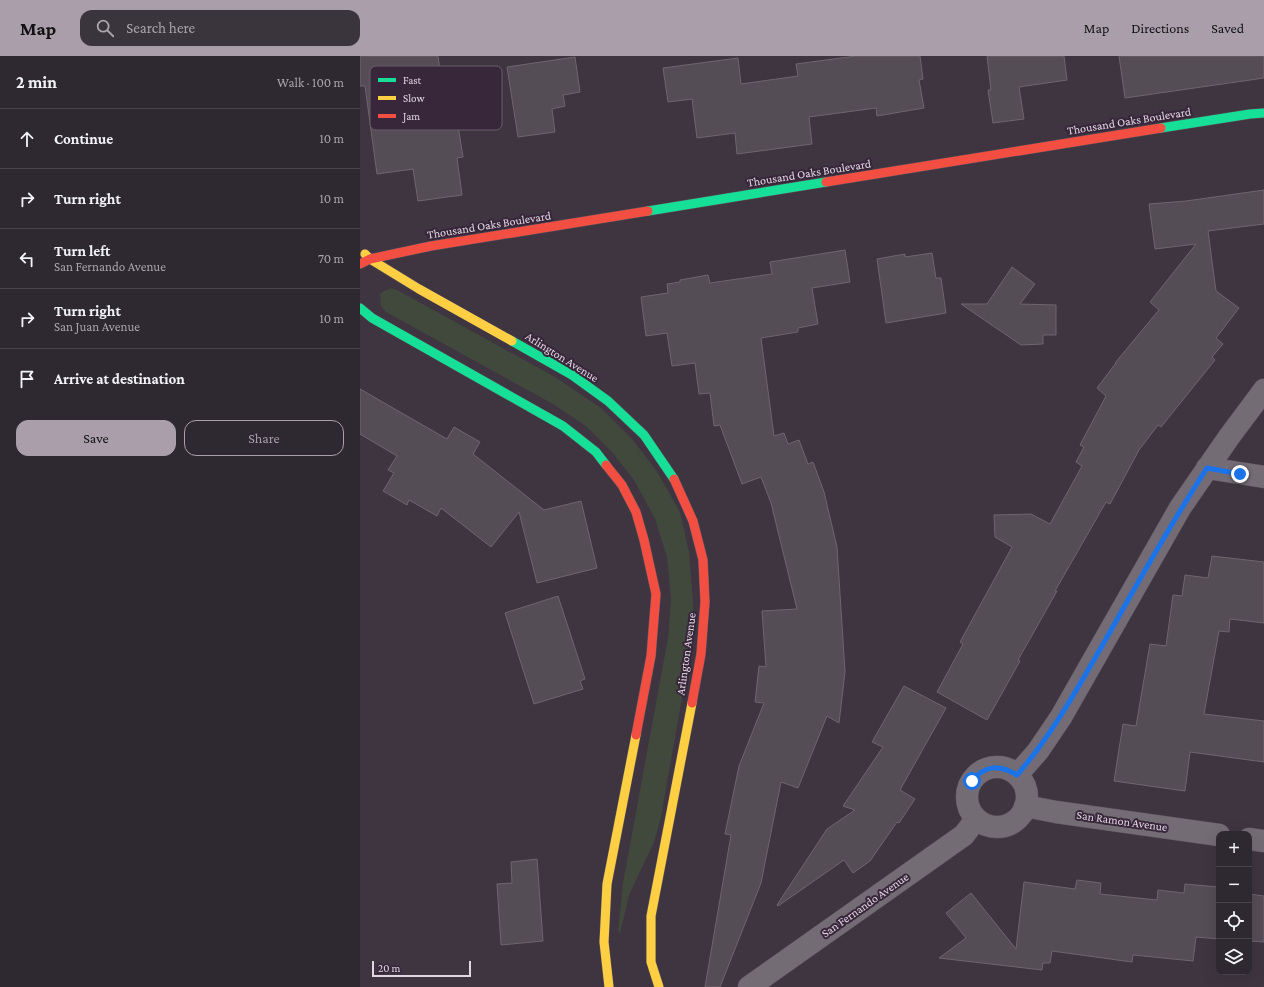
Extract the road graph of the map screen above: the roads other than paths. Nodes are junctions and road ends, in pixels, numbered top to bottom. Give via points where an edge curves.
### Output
1 (1264, 113) edge
2 (360, 248) edge
3 (370, 259) junction
4 (360, 264) edge
5 (360, 308) edge
6 (1264, 390) edge
7 (1207, 468) junction
8 (1264, 477) edge
9 (1017, 775) junction
10 (1025, 806) junction
11 (976, 819) junction
12 (1216, 835) edge
13 (1252, 839) edge
14 (1264, 841) edge
15 (609, 987) edge
16 (659, 987) edge
17 (749, 987) edge

1 - 3 main road, Thousand Oaks Boulevard via 431,246
2 - 3 main road, Arlington Avenue
3 - 4 main road, Thousand Oaks Boulevard
3 - 16 main road, Arlington Avenue via 572,375 608,401 644,435 673,477 693,521 703,560 705,602 701,654 651,916 650,962
5 - 15 main road via 372,318 563,426 596,452 622,485 636,512 656,594 651,656 607,884 604,942
6 - 7 street
7 - 8 street
7 - 9 street via 1180,508 1061,717 1038,751
9 - 10 street via 1026,789
9 - 11 street via 1008,769 998,767 987,768 978,773 967,790 970,811
10 - 11 street via 1013,822 1004,826 994,827
10 - 12 street, San Ramon Avenue
11 - 17 street, San Fernando Avenue via 964,835
13 - 14 street

